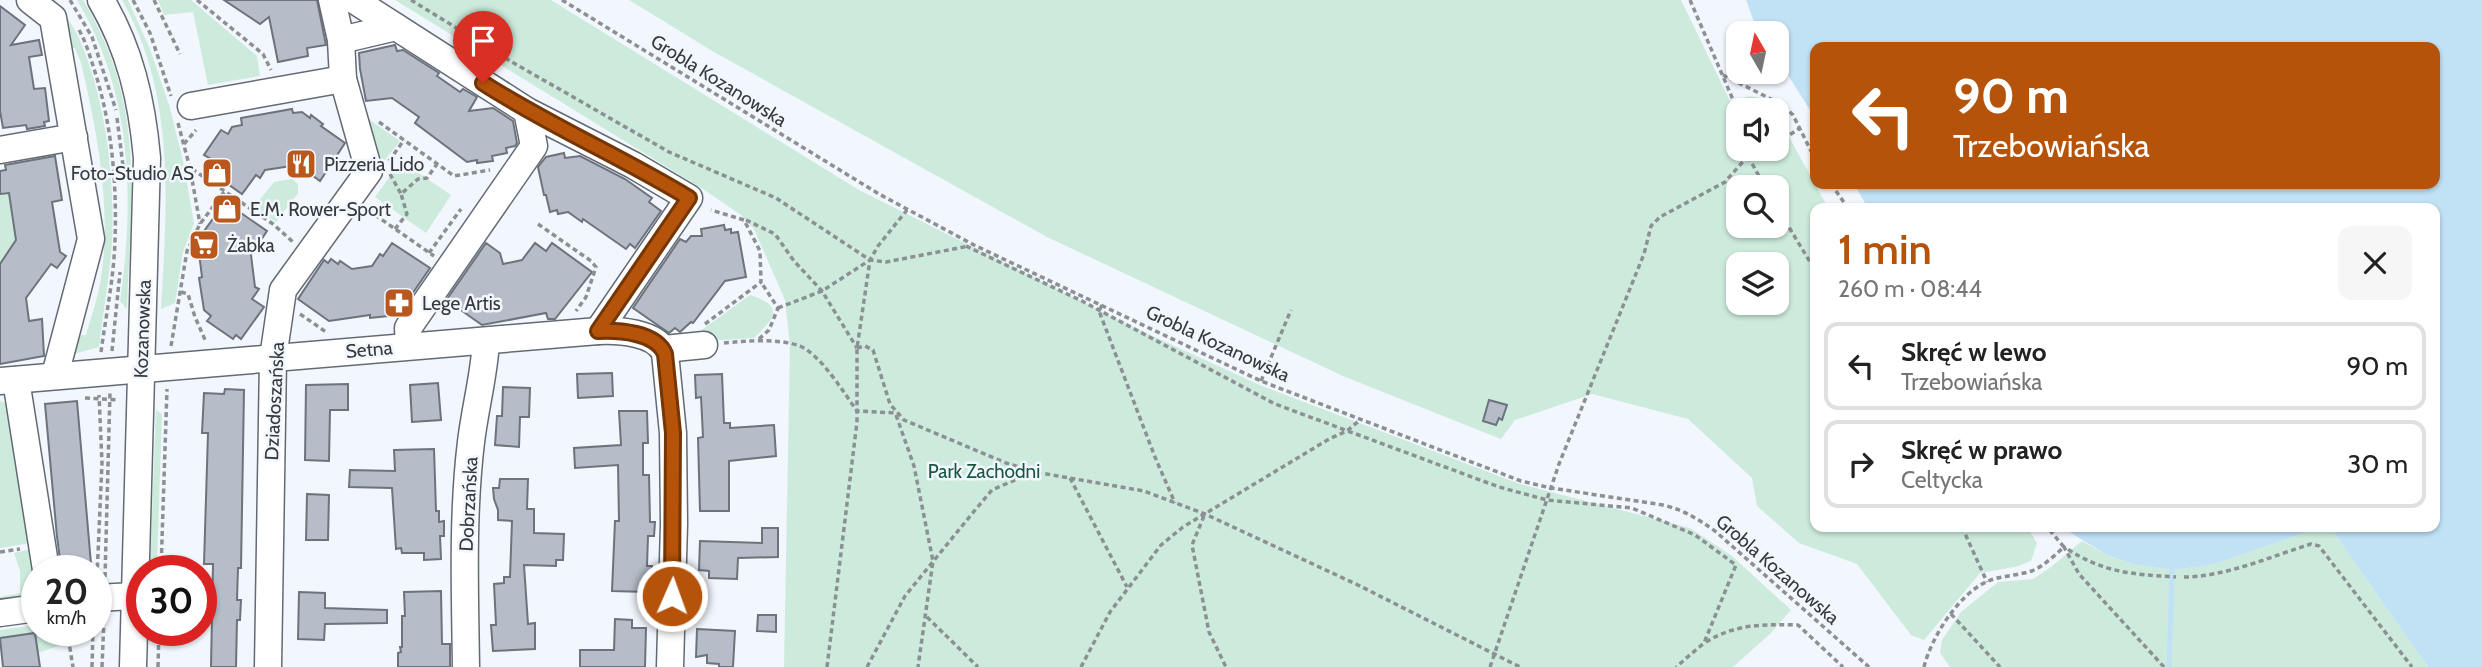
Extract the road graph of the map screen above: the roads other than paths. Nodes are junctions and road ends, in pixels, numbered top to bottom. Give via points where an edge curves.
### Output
1 (30, 0) edge
2 (101, 0) edge
3 (332, 0) edge
4 (354, 0) edge
5 (396, 27) junction
6 (341, 40) junction
7 (343, 79) junction
8 (527, 111) junction
9 (193, 118) road end
10 (575, 136) junction
11 (74, 137) junction
12 (0, 150) edge
13 (528, 155) junction
14 (598, 331) junction
15 (486, 342) junction
16 (704, 345) road end
17 (409, 346) junction
18 (670, 348) junction
19 (272, 358) junction
20 (141, 368) junction
21 (55, 375) junction
22 (8, 380) edge
23 (43, 555) edge
24 (135, 555) edge
25 (21, 610) edge
26 (0, 613) edge
27 (133, 646) edge
28 (133, 667) edge
29 (268, 667) edge
30 (466, 667) edge
31 (670, 667) edge

1 - 11 street via 53,18
2 - 20 street, Kozanowska via 133,73 145,127 148,182
3 - 6 street, Dziadoszańska
4 - 5 street
5 - 6 street
5 - 8 street
6 - 7 street, Dziadoszańska
7 - 9 street via 278,75
7 - 19 street, Dziadoszańska via 369,171 284,290
8 - 10 street
8 - 13 street
10 - 13 street
10 - 14 street via 689,198
11 - 12 street
11 - 21 street via 91,239
13 - 17 street via 408,328
14 - 15 street, Setna
14 - 18 street, Setna via 645,337
15 - 17 street, Setna
15 - 30 street, Dobrzańska via 466,504
16 - 18 street
17 - 19 street, Setna
18 - 31 street via 674,524
19 - 20 street, Setna via 173,354
19 - 29 street, Dziadoszańska
20 - 21 street, Setna
20 - 24 street, Kozanowska
21 - 22 street, Setna
22 - 23 street
25 - 26 street
27 - 28 street, Kozanowska

